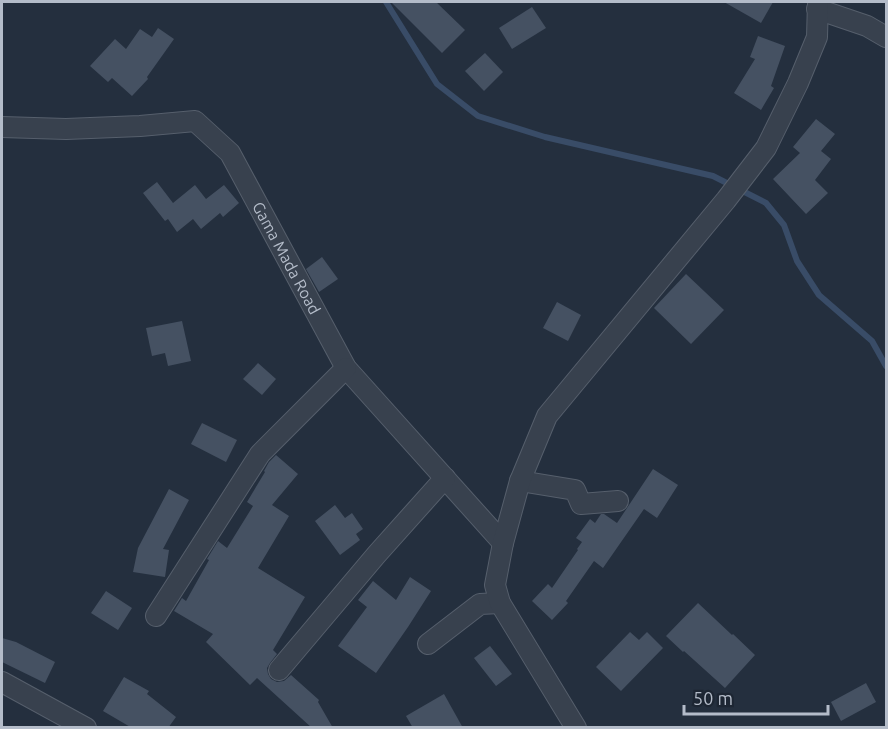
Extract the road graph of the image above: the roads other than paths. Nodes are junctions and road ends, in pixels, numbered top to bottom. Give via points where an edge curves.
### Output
1 (817, 5) edge
2 (886, 37) edge
3 (2, 127) edge
4 (346, 368) junction
5 (445, 478) junction
6 (520, 481) junction
7 (618, 501) dead end
8 (503, 543) junction
9 (500, 603) junction
10 (156, 616) dead end
11 (428, 644) dead end
12 (279, 669) dead end
13 (2, 682) edge
14 (86, 728) edge
15 (576, 728) edge

1 - 2 street
1 - 6 street via 817,37 766,148 547,416
3 - 4 street, Gama Mada Road via 66,129 195,121 230,153
4 - 5 street, Gama Mada Road
4 - 10 street via 260,454
5 - 8 street, Gama Mada Road
5 - 12 street
6 - 7 street via 575,490 581,504
6 - 8 street
8 - 9 street via 495,585
9 - 11 street via 480,604
9 - 15 street
13 - 14 street

